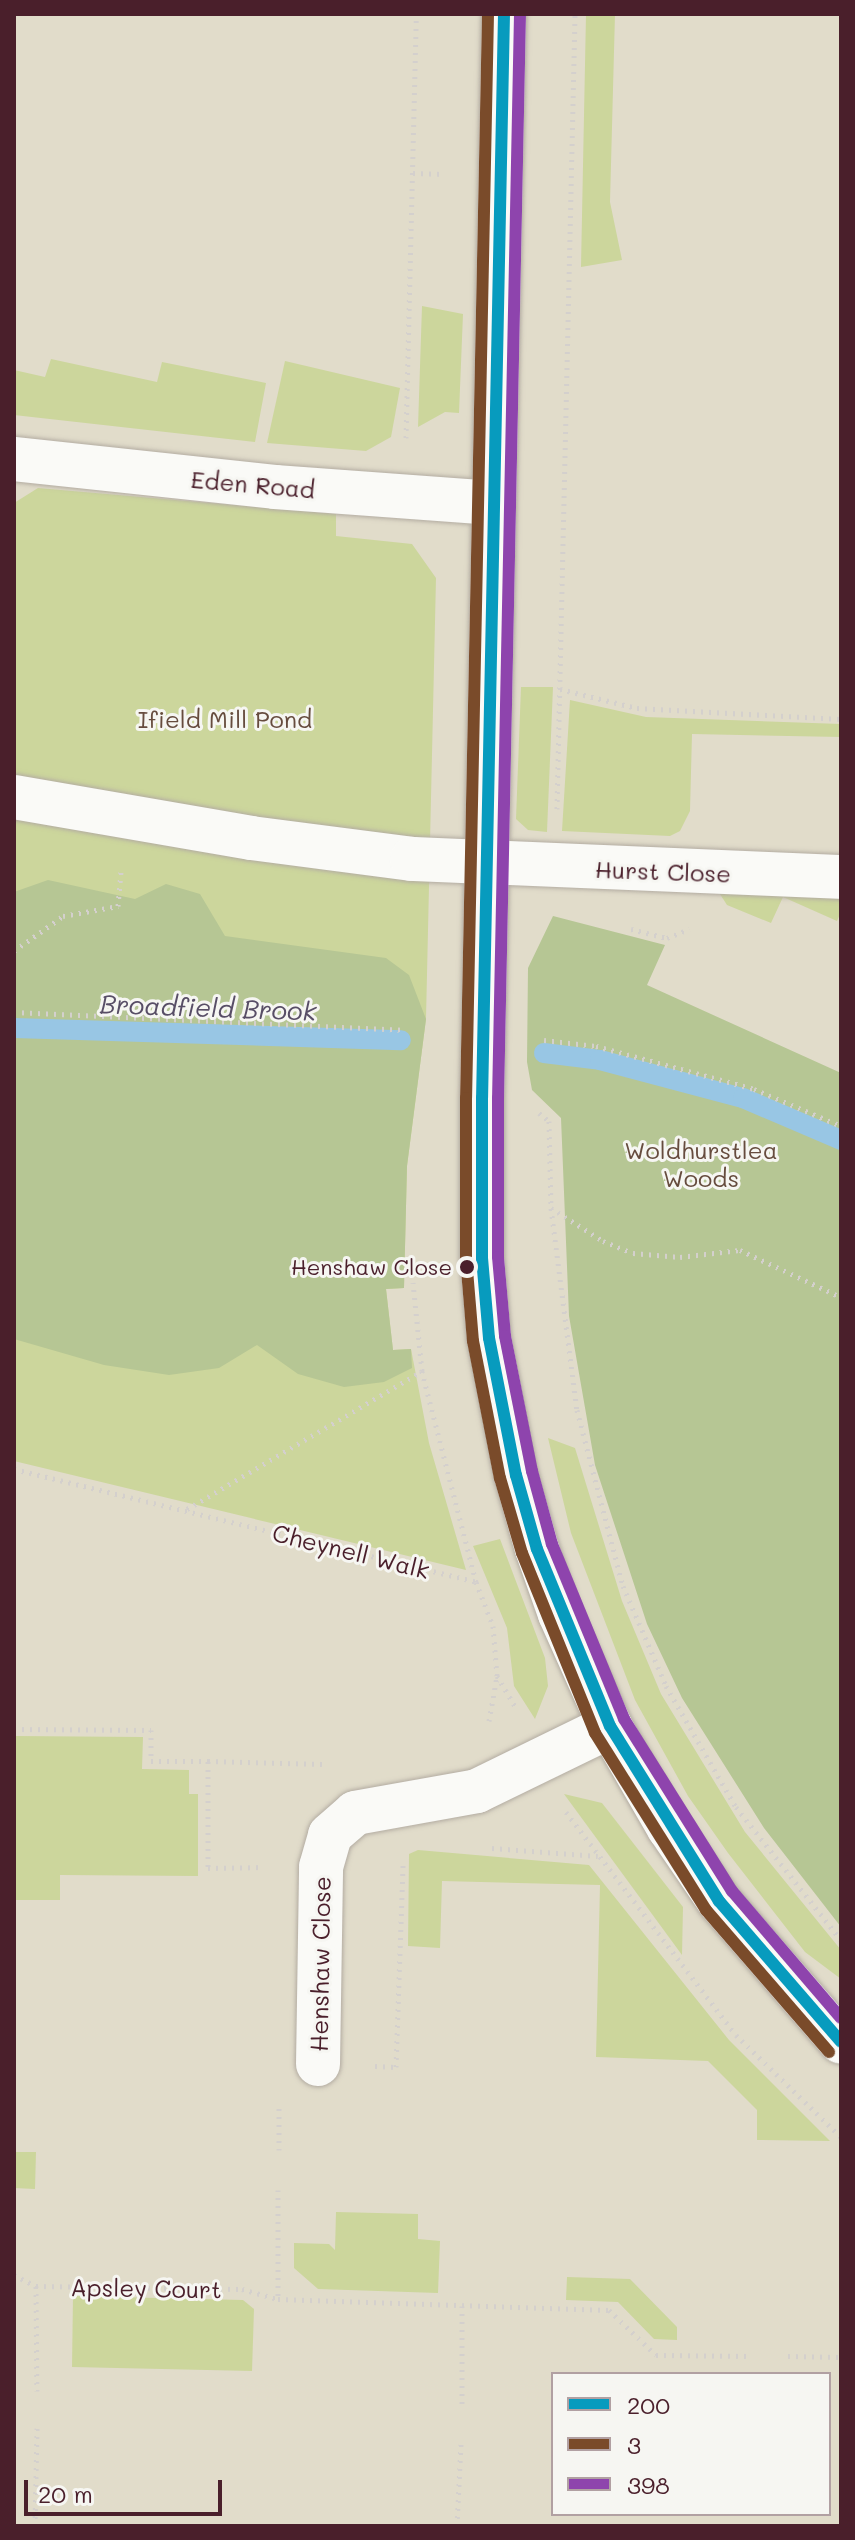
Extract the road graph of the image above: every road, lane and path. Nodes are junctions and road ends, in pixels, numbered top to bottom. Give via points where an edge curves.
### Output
1 (416, 14) edge
2 (504, 14) edge
3 (575, 14) edge
4 (494, 450) junction
5 (565, 454) junction
6 (14, 459) edge
7 (493, 503) junction
8 (560, 689) junction
9 (841, 719) edge
10 (14, 797) edge
11 (127, 815) junction
12 (486, 865) junction
13 (550, 867) junction
14 (841, 877) edge
15 (14, 951) edge
16 (14, 1012) edge
17 (403, 1030) dead end
18 (544, 1040) dead end
19 (528, 1104) dead end
20 (841, 1126) edge
21 (551, 1208) junction
22 (413, 1282) dead end
23 (841, 1297) edge
24 (422, 1371) junction
25 (14, 1469) edge
26 (187, 1510) junction
27 (610, 1726) junction
28 (14, 1729) edge
29 (404, 1805) junction
30 (480, 1846) dead end
31 (599, 1856) dead end
32 (321, 1867) junction
33 (841, 1940) edge
34 (841, 2042) edge
35 (318, 2064) joint
36 (278, 2190) dead end
37 (14, 2275) edge
38 (36, 2286) junction
39 (278, 2299) junction
40 (462, 2306) junction
41 (750, 2356) dead end
42 (788, 2356) dead end
43 (841, 2357) edge
44 (37, 2391) dead end
45 (462, 2405) dead end
46 (37, 2428) dead end
47 (461, 2444) dead end
48 (35, 2526) edge
49 (457, 2526) edge

1 - 4 path via 406,443
2 - 4 street
3 - 5 path
4 - 5 path
4 - 7 street
5 - 8 path
6 - 7 street, Eden Road via 275,487
7 - 12 street
8 - 9 path via 637,708
8 - 13 path via 559,795
10 - 11 street, Hurst Close
11 - 12 street, Hurst Close via 345,852
11 - 15 path via 118,906 63,916
12 - 13 street, Hurst Close
12 - 27 street via 482,1258 501,1409 551,1588
13 - 14 street, Hurst Close
16 - 17 path
18 - 20 path via 596,1046 754,1089
19 - 21 path via 549,1121
21 - 23 path via 633,1253 680,1257 740,1250
21 - 33 path via 577,1410 602,1518 635,1616 666,1686 736,1807
22 - 24 path
24 - 26 path
24 - 26 path, Cheynell Walk via 476,1582
25 - 26 path, Cheynell Walk
27 - 29 street, Henshaw Close via 477,1791
27 - 34 street via 719,1901
28 - 32 path via 151,1730 151,1761 208,1761 208,1868
29 - 32 street, Henshaw Close via 355,1813 341,1823 330,1835
29 - 35 path via 396,2067
30 - 31 path via 549,1856
32 - 35 street, Henshaw Close
36 - 39 path
37 - 38 path, Apsley Court
38 - 39 path, Apsley Court via 242,2289
38 - 44 path
39 - 40 path, Apsley Court
40 - 41 path, Apsley Court via 609,2310 656,2355
40 - 45 path
42 - 43 path
46 - 48 path
47 - 49 path

